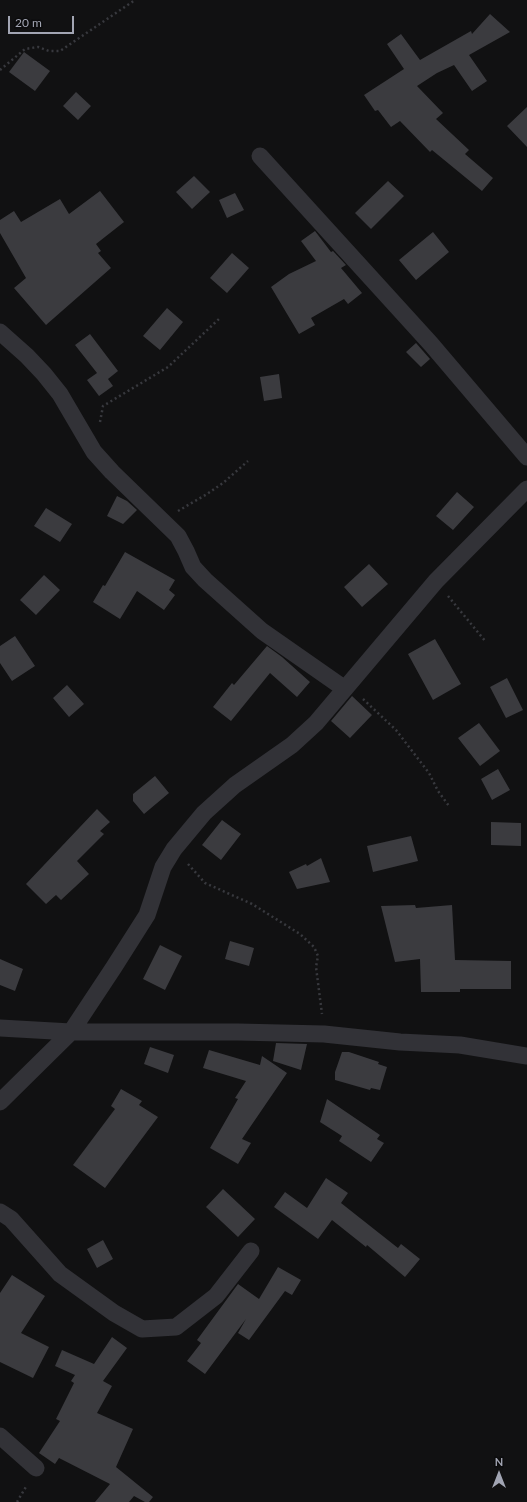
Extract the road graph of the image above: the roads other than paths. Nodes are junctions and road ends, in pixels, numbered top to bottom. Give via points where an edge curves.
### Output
1 (260, 156) dead end
2 (3, 339) edge
3 (527, 457) edge
4 (527, 489) edge
5 (345, 689) junction
6 (0, 1028) edge
7 (71, 1032) junction
8 (527, 1056) edge
9 (0, 1102) edge
10 (0, 1212) edge
11 (250, 1251) dead end
12 (0, 1436) edge
13 (36, 1468) dead end

1 - 3 street via 431,344
2 - 5 street via 40,369 60,394 94,452 178,536 193,567 205,580 262,631
4 - 5 street via 436,581
5 - 7 street via 316,723 292,744 235,785 204,813 174,849 163,867 147,915
6 - 7 street
7 - 8 street via 324,1034 460,1045
7 - 9 street
10 - 11 street via 11,1219 60,1274 142,1329 176,1327 216,1296
12 - 13 street

